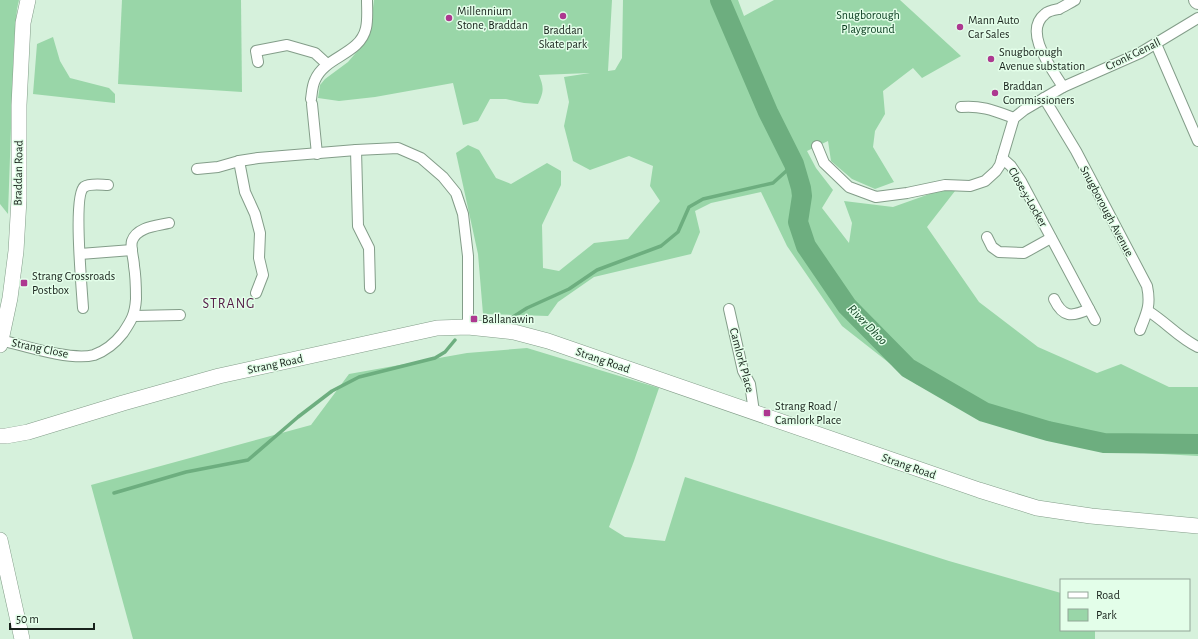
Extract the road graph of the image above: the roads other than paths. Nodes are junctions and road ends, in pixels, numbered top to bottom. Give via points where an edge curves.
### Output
1 (28, 0) edge
2 (367, 0) edge
3 (1075, 0) edge
4 (1198, 18) edge
5 (1156, 44) junction
6 (258, 62) dead end
7 (327, 64) junction
8 (1063, 87) junction
9 (1044, 98) junction
10 (961, 107) dead end
11 (1014, 118) junction
12 (1198, 141) edge
13 (817, 146) dead end
14 (356, 150) junction
15 (317, 154) junction
16 (1002, 158) junction
17 (239, 161) junction
18 (197, 169) dead end
19 (108, 184) dead end
20 (169, 223) dead end
21 (987, 237) dead end
22 (1051, 238) junction
23 (132, 250) junction
24 (999, 252) junction
25 (80, 254) junction
26 (995, 262) dead end
27 (370, 288) dead end
28 (256, 293) dead end
29 (1054, 299) dead end
30 (83, 308) dead end
31 (729, 309) dead end
32 (1089, 309) junction
33 (1148, 311) junction
34 (180, 315) dead end
35 (134, 316) junction
36 (1095, 320) dead end
37 (468, 327) junction
38 (1140, 330) dead end
39 (0, 342) edge
40 (1198, 347) edge
41 (754, 412) junction
42 (0, 436) edge
43 (1198, 526) edge
44 (0, 540) edge
45 (22, 639) edge

1 - 39 main road, Braddan Road via 22,38 16,251 10,298
2 - 7 street via 366,28 362,37 352,48
3 - 8 street via 1045,14 1038,21 1036,28 1040,49
4 - 5 street, Cronk Genall
5 - 8 street, Cronk Genall
5 - 12 street
6 - 7 street via 256,51 287,45 315,53
7 - 15 street via 315,80 311,101
8 - 9 street, Cronk Genall
9 - 11 street, Cronk Genall
9 - 33 street, Snugborough Avenue via 1076,151 1147,286 1150,298
10 - 11 street via 989,109
11 - 16 street
13 - 16 street via 824,163 849,187 876,196 907,193 932,186 970,186 985,182 996,171
14 - 15 street
14 - 27 street via 358,226 369,248
14 - 37 street via 398,148 421,158 443,177 456,193 463,214 468,256
15 - 17 street
16 - 22 street, Close-y-Locker via 1021,181
17 - 18 street
17 - 28 street via 245,192 260,233 259,258 263,275
19 - 25 street via 88,185 81,193
20 - 23 street, Strang Close via 146,228 138,233 132,242
21 - 24 street via 992,247
22 - 24 street, Close-y-Locker via 1024,253
22 - 32 street, Close-y-Locker
23 - 25 street
23 - 35 street, Strang Close via 136,284
24 - 26 street
25 - 30 street
29 - 32 street via 1059,310 1066,314 1077,314
31 - 41 street, Camlork Place via 743,371 750,384
32 - 36 street, Close-y-Locker
33 - 38 street, Snugborough Avenue
33 - 40 street via 1187,342
34 - 35 street
35 - 39 street, Strang Close via 119,339 94,355 59,354
37 - 41 main road, Strang Road via 514,332 548,341
37 - 42 main road, Strang Road via 437,328 219,376 28,432
41 - 43 main road, Strang Road via 1037,508
44 - 45 main road

